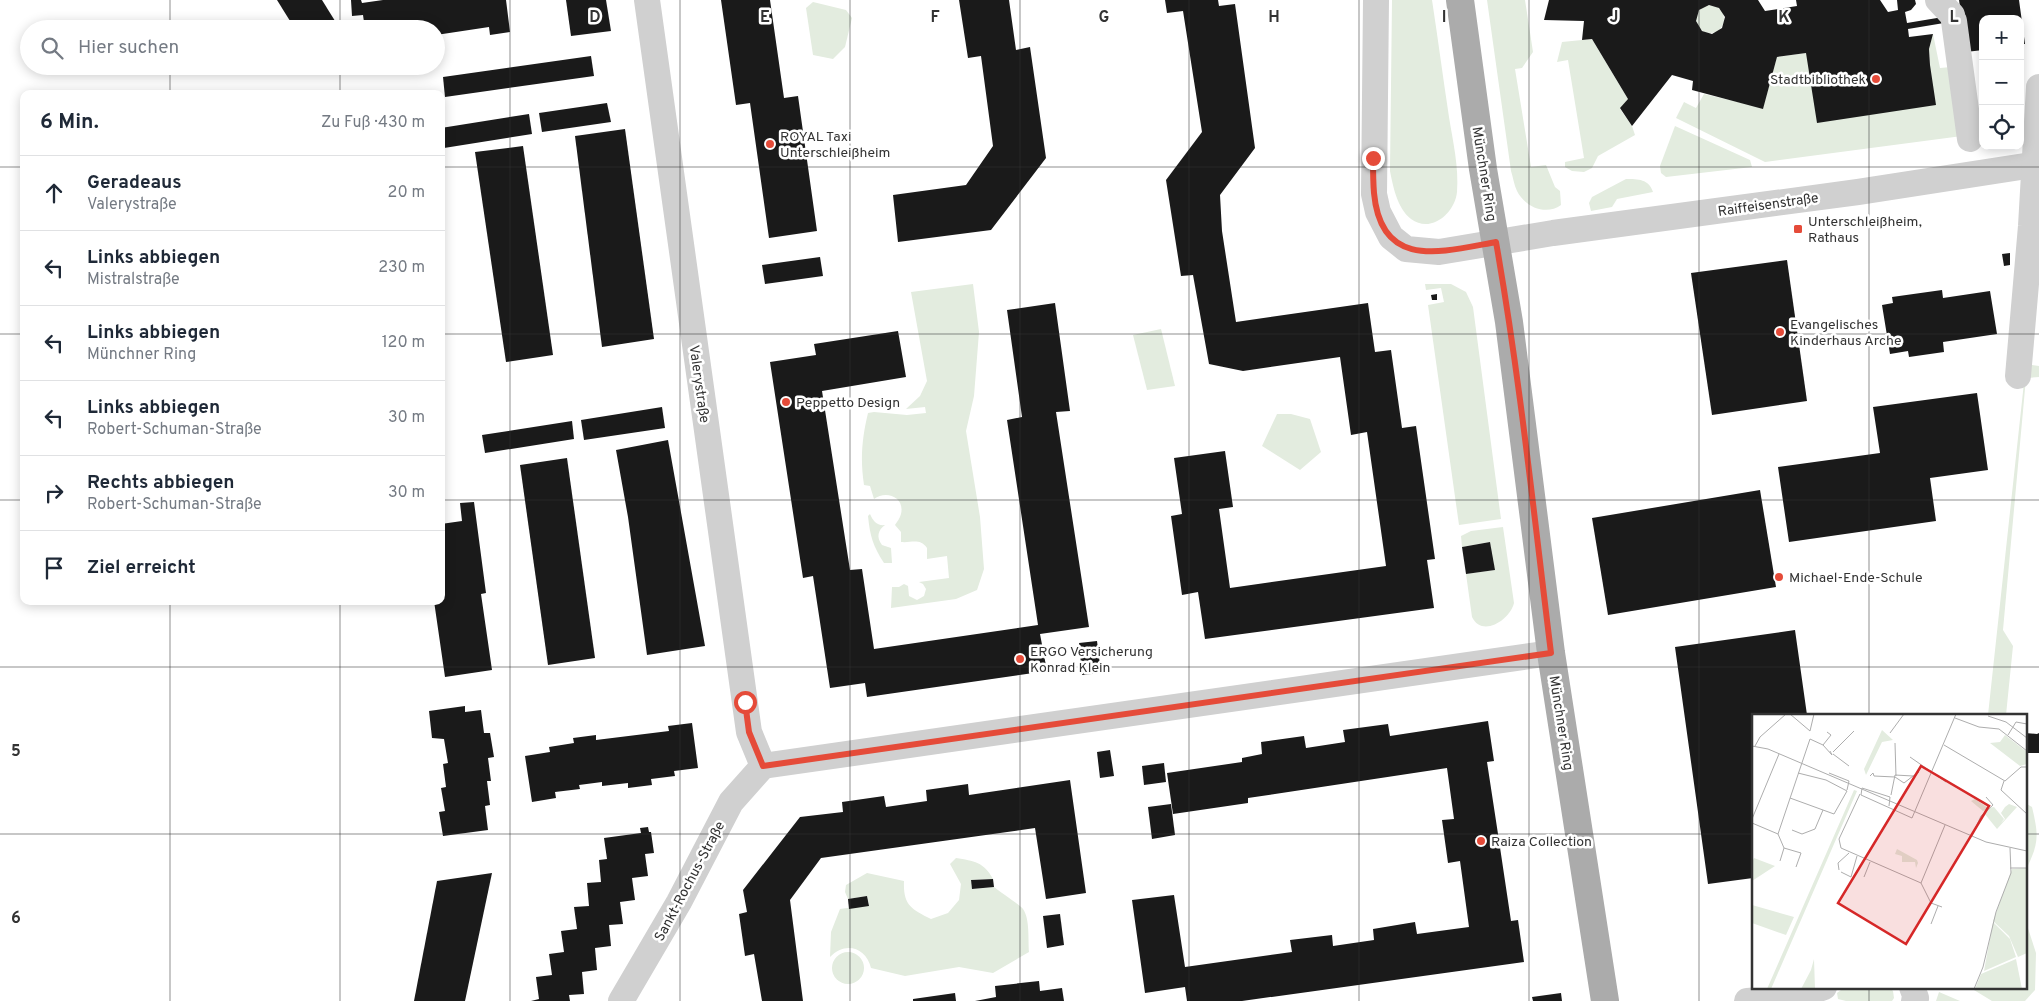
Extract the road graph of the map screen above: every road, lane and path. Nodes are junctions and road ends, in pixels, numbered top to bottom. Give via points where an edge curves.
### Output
1 (647, 0) edge
2 (1376, 0) edge
3 (1460, 0) edge
4 (1948, 12) edge
5 (1972, 84) edge
6 (2039, 87) edge
7 (1970, 139) dead end
8 (2035, 172) edge
9 (1496, 242) junction
10 (2018, 376) dead end
11 (1551, 653) junction
12 (763, 766) junction
13 (1822, 988) edge
14 (1912, 988) edge
15 (1805, 999) edge
16 (621, 1001) edge
17 (1605, 1001) edge
18 (1747, 1001) edge
19 (1914, 1001) edge

1 - 12 street, Valerystraße via 749,732
2 - 9 street, Raiffeisenstraße via 1374,194 1384,228 1390,238 1406,249 1439,252
3 - 9 main road, Münchner Ring
4 - 5 street
5 - 7 street
6 - 8 street
8 - 9 street, Raiffeisenstraße via 1858,192
8 - 10 street
9 - 11 main road, Münchner Ring via 1526,446
11 - 12 street
11 - 17 main road, Münchner Ring
12 - 16 street, Sankt-Rochus-Straße via 731,802 679,902
13 - 15 street
14 - 19 street
15 - 18 street

